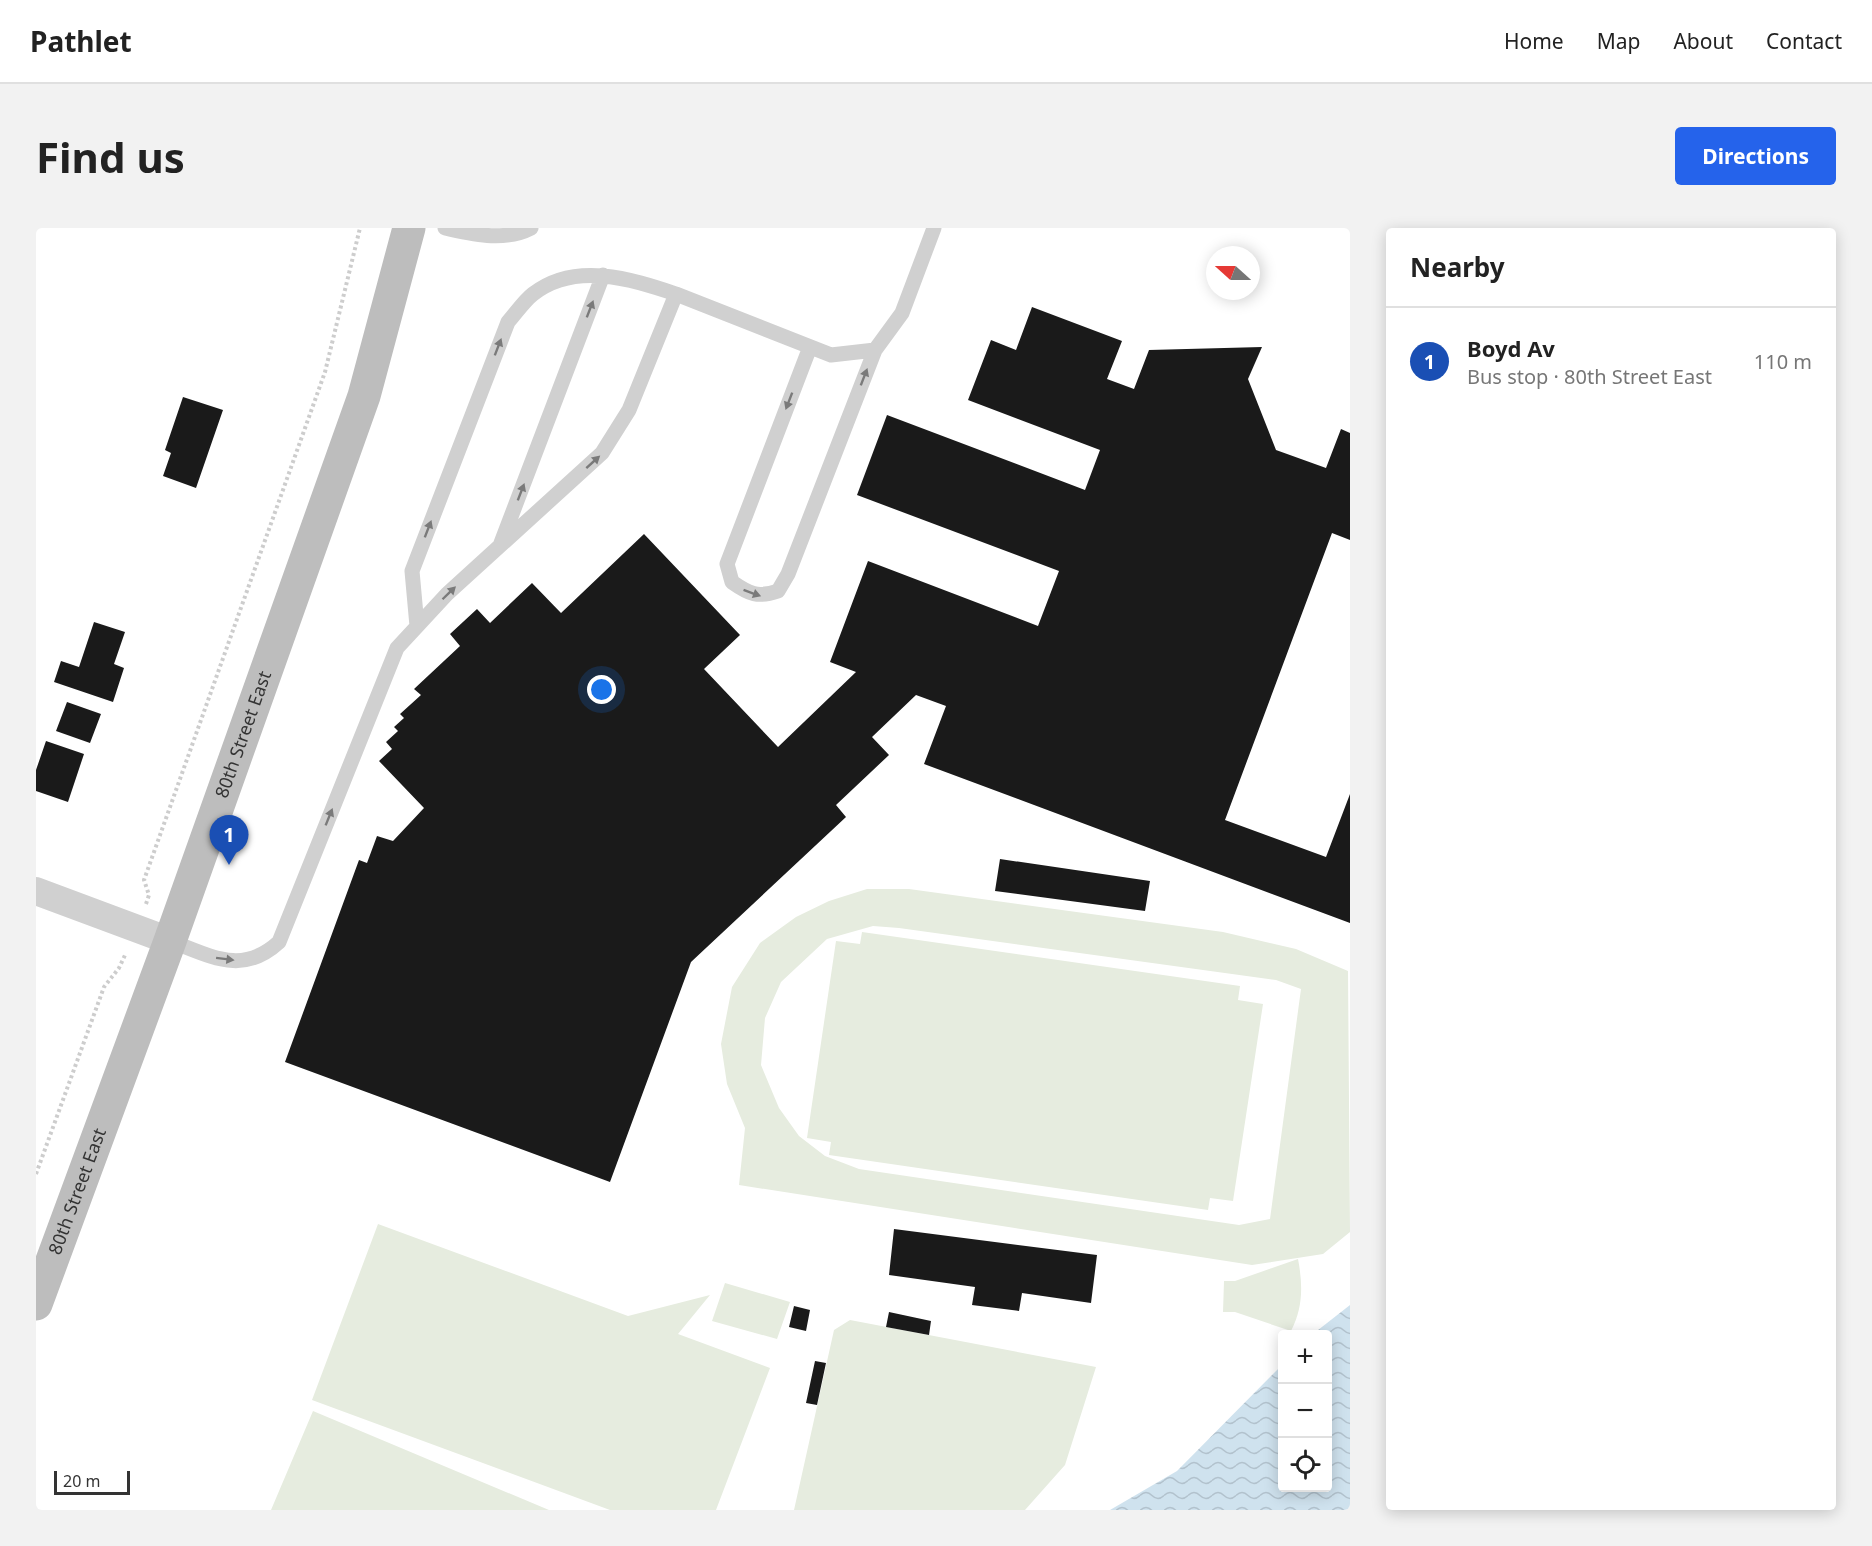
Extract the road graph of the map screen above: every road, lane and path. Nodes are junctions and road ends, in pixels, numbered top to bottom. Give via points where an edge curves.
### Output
1 (360, 228) edge
2 (409, 228) edge
3 (445, 228) edge
4 (531, 228) edge
5 (934, 228) edge
6 (603, 274) junction
7 (676, 294) junction
8 (810, 347) junction
9 (874, 350) junction
10 (500, 546) junction
11 (417, 626) junction
12 (36, 891) edge
13 (136, 929) junction
14 (170, 942) junction
15 (36, 1174) edge
16 (36, 1304) edge

1 - 13 path via 325,372 144,880 149,895
2 - 14 street, 80th Street East via 364,396
3 - 4 lane via 498,236
5 - 9 lane via 902,314
6 - 7 lane
10 -> 6 lane
11 -> 6 lane via 412,572 508,322 533,294 562,279
7 - 8 lane
10 -> 7 lane via 602,453 629,410
8 - 9 lane via 831,355
8 -> 9 lane via 728,564 732,582 748,593 762,596 778,591 788,574
11 -> 10 lane
14 -> 11 lane via 219,959 250,961 265,955 279,942 397,648
12 - 13 street
13 - 14 street
13 - 15 path via 119,968 104,987
14 - 16 street, 80th Street East

